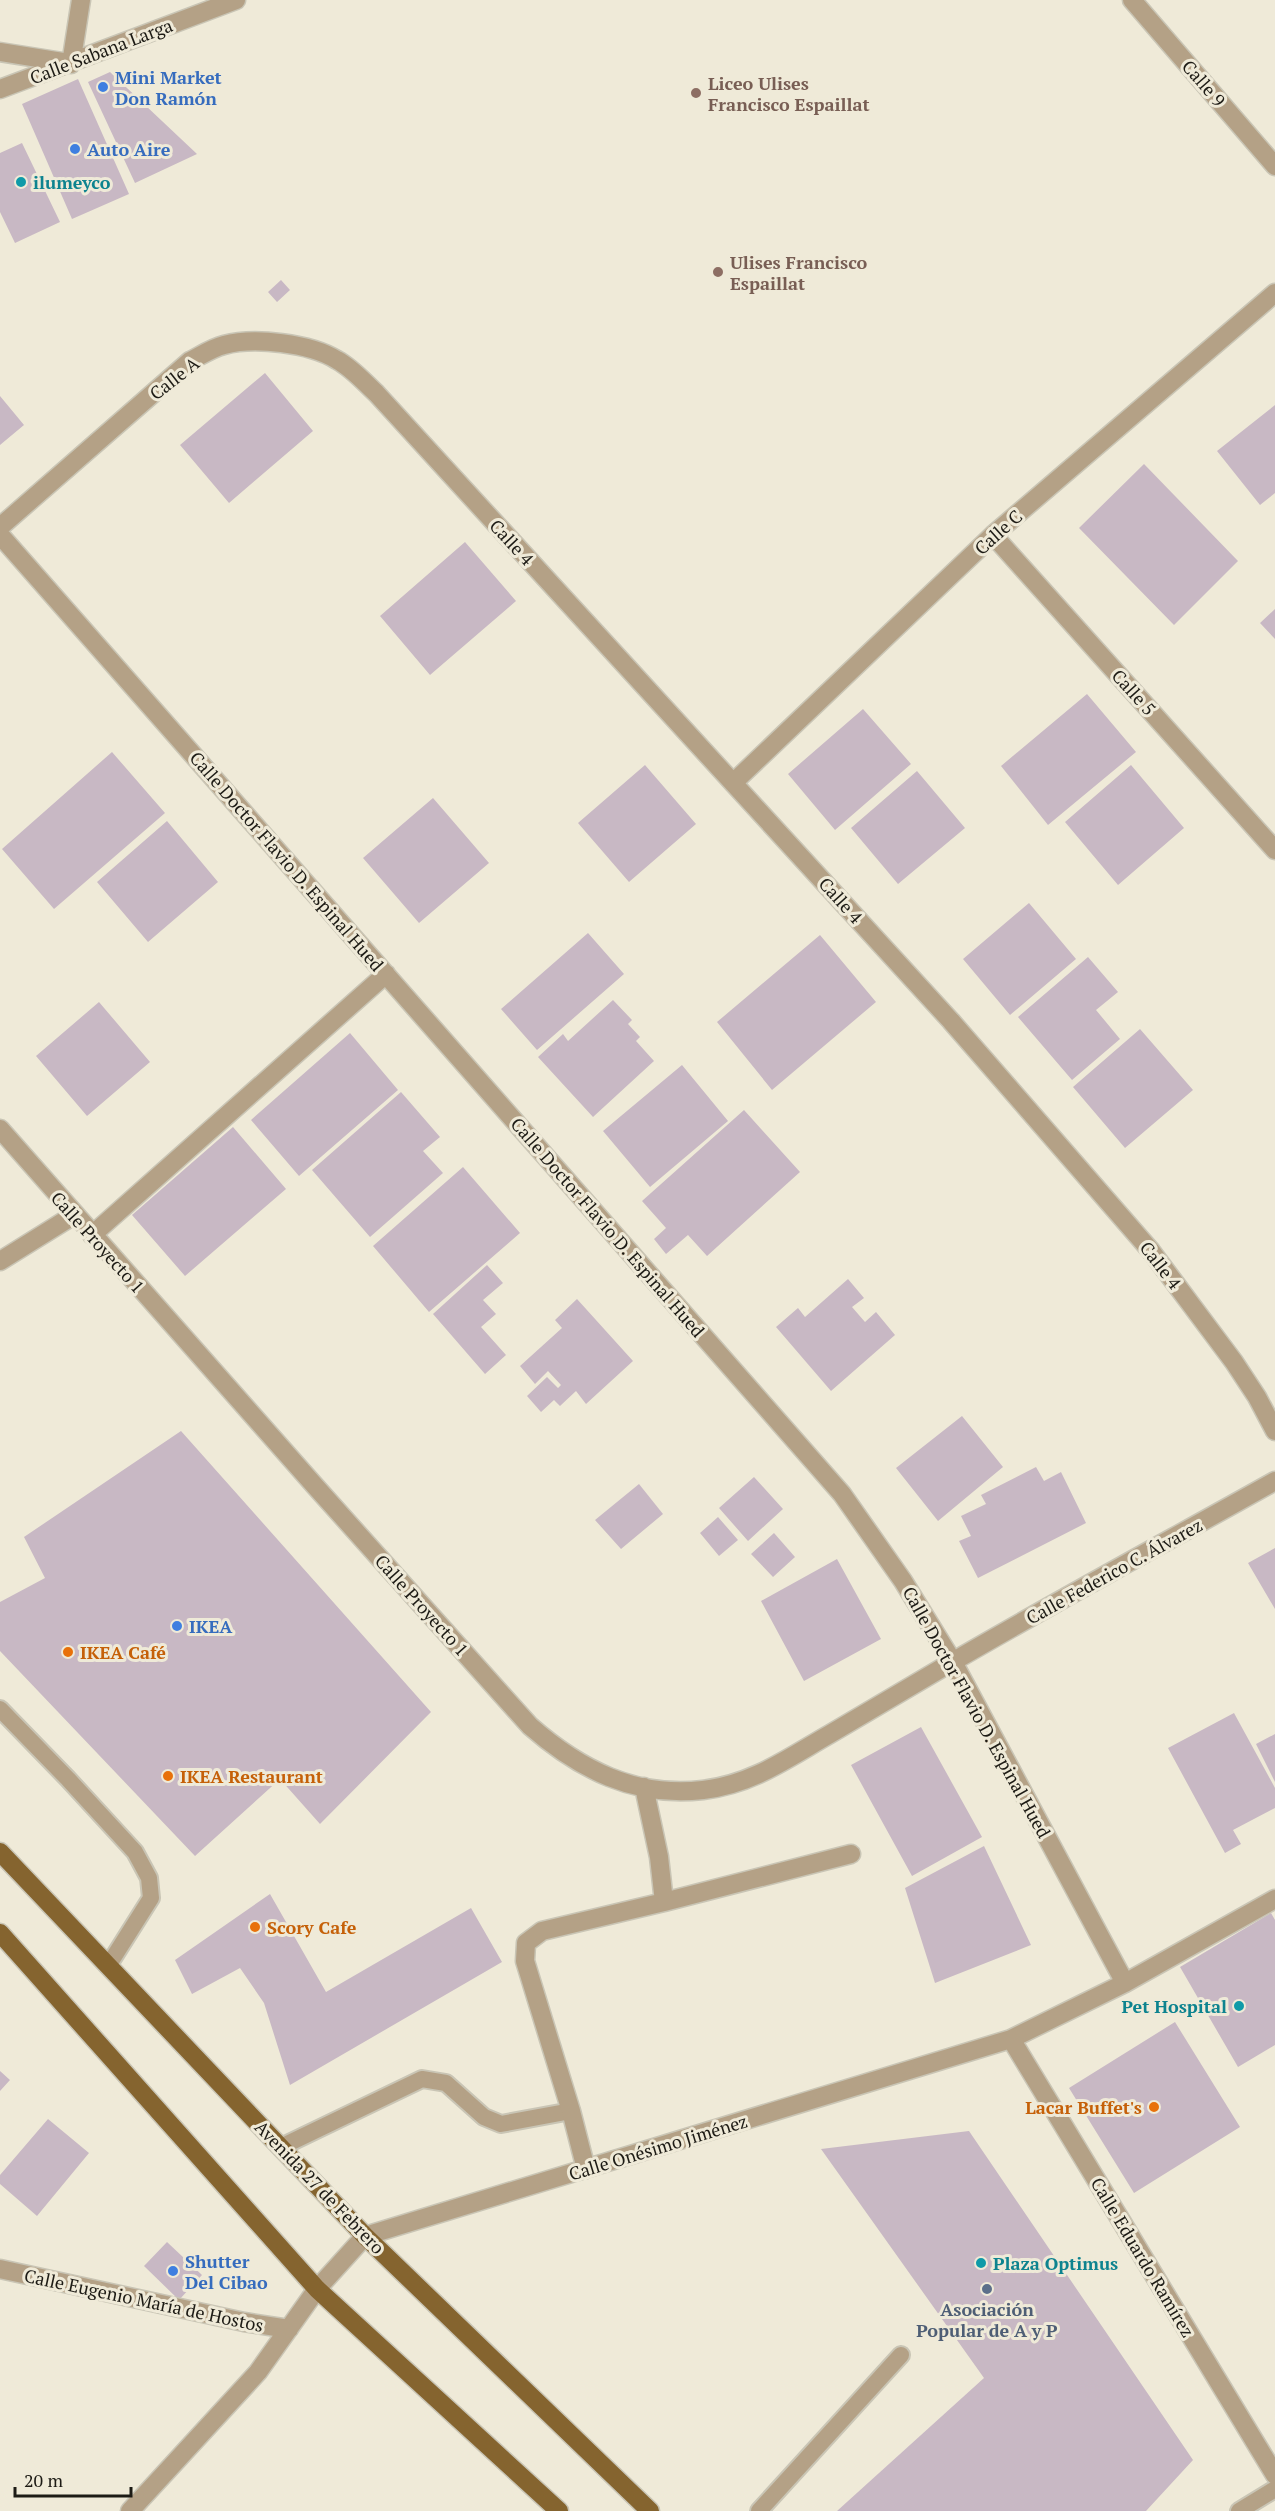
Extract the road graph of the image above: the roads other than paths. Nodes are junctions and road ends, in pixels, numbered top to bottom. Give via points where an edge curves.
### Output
1 (81, 0) edge
2 (236, 0) edge
3 (1132, 0) edge
4 (0, 52) edge
5 (71, 64) junction
6 (0, 89) edge
7 (1275, 166) edge
8 (1275, 293) edge
9 (376, 393) joint
10 (0, 527) edge
11 (0, 535) edge
12 (993, 535) junction
13 (733, 783) junction
14 (1275, 850) edge
15 (386, 974) junction
16 (0, 1130) edge
17 (74, 1215) junction
18 (92, 1235) junction
19 (0, 1261) edge
20 (1275, 1431) edge
21 (1275, 1481) edge
22 (953, 1662) junction
23 (0, 1708) edge
24 (644, 1787) junction
25 (0, 1852) edge
26 (851, 1854) dead end
27 (1275, 1899) edge
28 (664, 1902) junction
29 (0, 1933) edge
30 (108, 1966) junction
31 (1125, 1983) junction
32 (1011, 2039) junction
33 (572, 2111) junction
34 (281, 2147) junction
35 (586, 2169) junction
36 (365, 2236) junction
37 (0, 2270) edge
38 (317, 2289) junction
39 (288, 2329) junction
40 (901, 2355) dead end
41 (1275, 2475) edge
42 (1275, 2489) edge
43 (129, 2511) edge
44 (559, 2511) edge
45 (650, 2511) edge
46 (759, 2511) edge
47 (1239, 2511) edge

1 - 5 street
2 - 5 street, Calle Sabana Larga
3 - 7 street, Calle 9
4 - 5 street
5 - 6 street, Calle Sabana Larga
8 - 12 street, Calle C
9 - 10 street, Calle A via 345,364 315,350 248,340 221,345 190,361
9 - 13 street, Calle 4
11 - 15 street, Calle Doctor Flavio D. Espinal Hued
12 - 13 street, Calle C
12 - 14 street, Calle 5
13 - 20 street, Calle 4 via 951,1021 1151,1251 1234,1362
15 - 18 street
15 - 22 street, Calle Doctor Flavio D. Espinal Hued via 842,1494
16 - 17 street, Calle Proyecto 1
17 - 18 street, Calle Proyecto 1
17 - 19 street
18 - 24 street, Calle Proyecto 1 via 530,1725 581,1765
21 - 22 street, Calle Federico C. Álvarez
22 - 24 street, Calle Proyecto 1 via 755,1777 702,1790
22 - 31 street, Calle Doctor Flavio D. Espinal Hued
23 - 30 lane via 135,1852 149,1878 151,1898
24 - 28 street
25 - 30 main road, Avenida 27 de Febrero
26 - 28 street
27 - 31 street, Calle Onésimo Jiménez
28 - 33 street via 542,1931 526,1943 525,1961
29 - 38 main road
30 - 34 main road, Avenida 27 de Febrero
31 - 32 street, Calle Onésimo Jiménez
32 - 35 street, Calle Onésimo Jiménez
32 - 41 street, Calle Eduardo Ramírez
33 - 34 lane via 501,2124 484,2117 446,2083 422,2079
33 - 35 street
34 - 36 main road, Avenida 27 de Febrero
35 - 36 street, Calle Onésimo Jiménez
36 - 38 street
36 - 45 main road, Avenida 27 de Febrero
37 - 39 street, Calle Eugenio María de Hostos
38 - 39 street
38 - 44 main road
39 - 43 street via 258,2373
40 - 46 lane
42 - 47 lane

